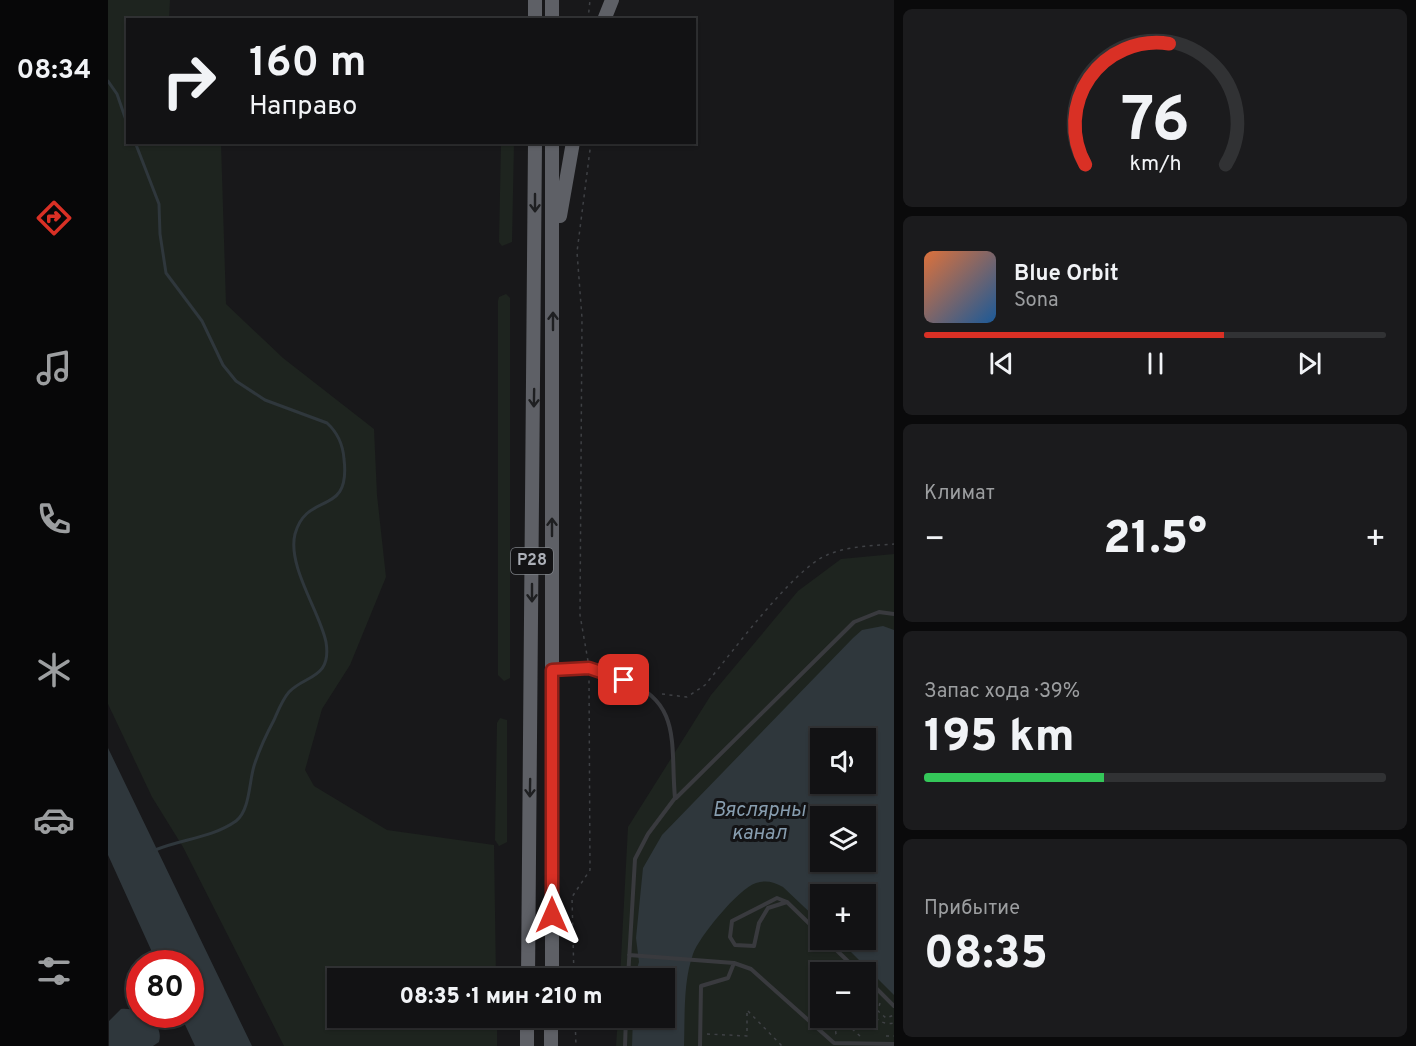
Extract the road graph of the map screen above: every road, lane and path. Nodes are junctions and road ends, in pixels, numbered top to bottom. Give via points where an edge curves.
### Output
1 (535, 0) edge
2 (552, 0) edge
3 (590, 0) edge
4 (612, 0) edge
5 (535, 18) edge
6 (552, 18) edge
7 (588, 18) edge
8 (605, 18) edge
9 (535, 144) edge
10 (552, 144) edge
11 (573, 144) edge
12 (591, 144) edge
13 (553, 268) junction
14 (894, 544) edge
15 (894, 614) edge
16 (589, 668) junction
17 (552, 670) junction
18 (652, 693) junction
19 (675, 798) junction
20 (787, 902) junction
21 (810, 924) edge
22 (836, 950) edge
23 (630, 955) junction
24 (849, 962) edge
25 (734, 963) junction
26 (528, 968) edge
27 (552, 968) edge
28 (574, 968) edge
29 (629, 968) edge
30 (876, 988) edge
31 (880, 1002) dead end
32 (894, 1006) edge
33 (894, 1015) edge
34 (876, 1018) edge
35 (894, 1023) edge
36 (527, 1028) edge
37 (551, 1028) edge
38 (575, 1028) edge
39 (626, 1028) edge
40 (835, 1028) edge
41 (851, 1028) edge
42 (700, 1034) junction
43 (883, 1036) dead end
44 (894, 1036) edge
45 (843, 1037) dead end
46 (851, 1037) dead end
47 (894, 1044) edge
48 (527, 1046) edge
49 (551, 1046) edge
50 (576, 1046) edge
51 (625, 1046) edge
52 (700, 1046) edge
53 (782, 1046) edge

1 - 5 highway
2 - 6 highway
3 - 7 path
4 - 8 highway
9 -> 26 highway, Р28
10 - 13 highway, Р28
11 - 13 highway
12 - 16 path via 577,252 582,318 580,615
17 -> 13 highway, Р28
14 - 18 path via 850,547 824,556 798,575 705,685 687,697
15 - 19 lane via 879,612 854,622
16 - 17 lane
16 - 18 lane
16 - 28 path via 590,870 572,897
17 - 27 highway, Р28
18 - 19 lane via 669,722
19 - 23 lane via 635,859
20 - 20 lane via 768,908 759,923 754,946 735,945 730,937 732,921 777,898
20 - 21 lane
22 - 24 lane
23 - 25 lane
23 - 29 lane
25 - 42 lane via 728,978 701,986
25 - 47 lane via 751,969 834,1043
30 - 32 lane
31 - 33 path via 880,1016
34 - 35 path
36 - 48 highway
37 - 49 highway
38 - 50 path
39 - 51 lane
40 - 45 path via 836,1034
41 - 46 path via 860,1036
42 - 52 lane
42 - 53 path via 747,1036 747,1010
43 - 44 path

